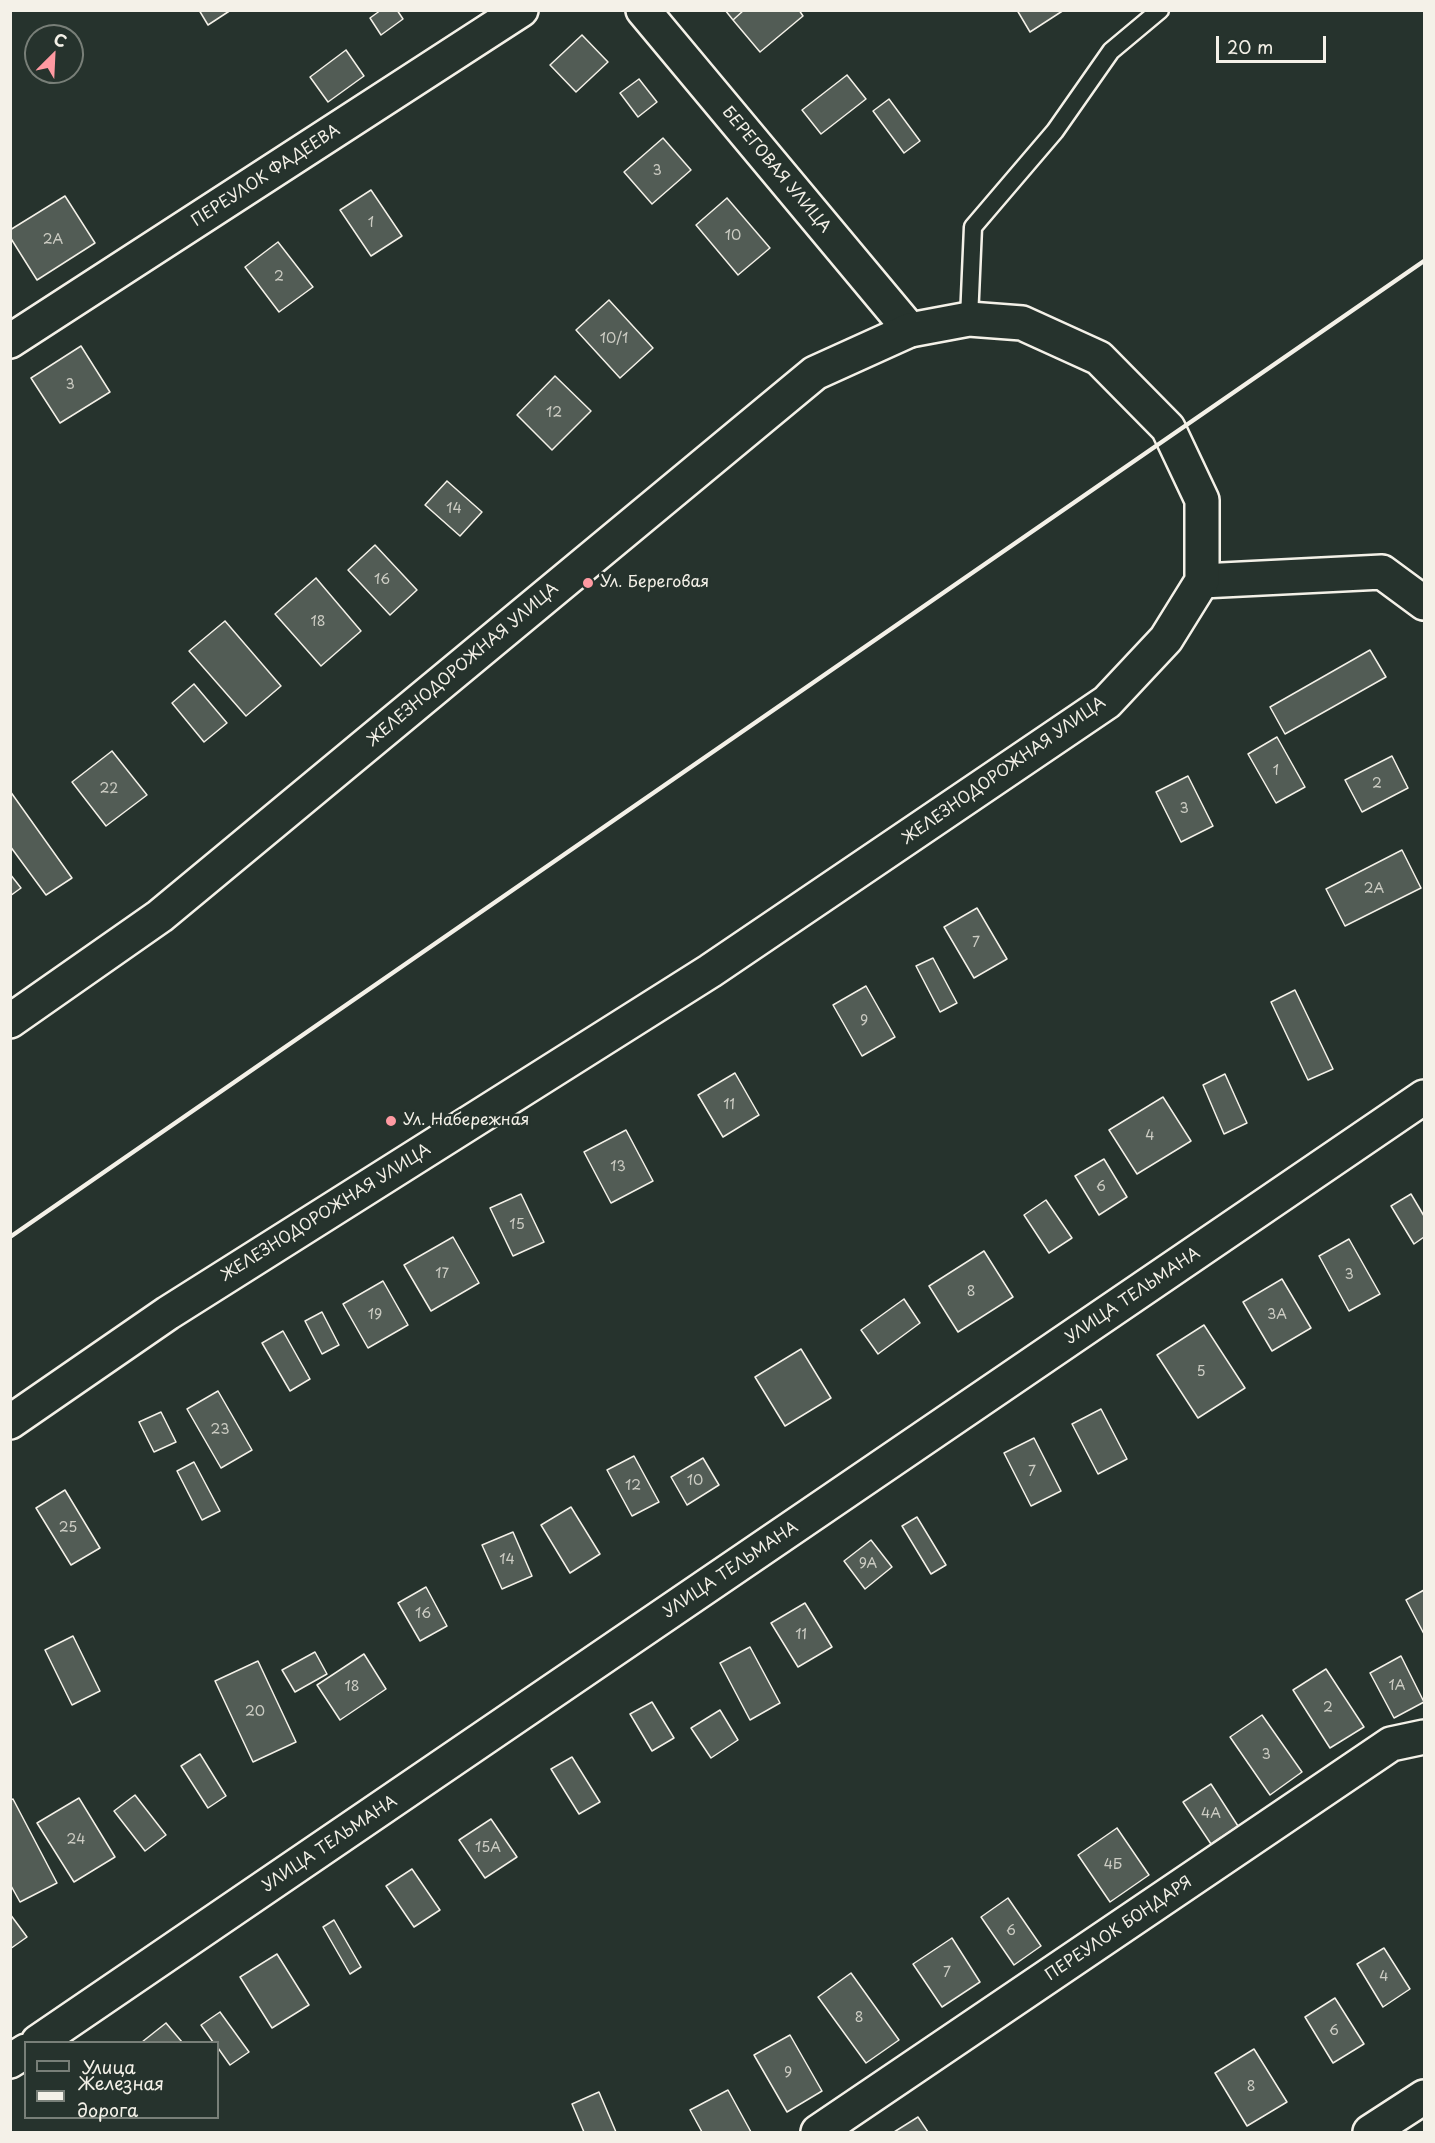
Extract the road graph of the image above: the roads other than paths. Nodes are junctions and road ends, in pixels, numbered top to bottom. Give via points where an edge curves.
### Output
1 (521, 10) edge
2 (643, 10) edge
3 (1160, 10) edge
4 (969, 319) junction
5 (910, 330) junction
6 (10, 341) edge
7 (1202, 581) junction
8 (1425, 603) edge
9 (10, 1021) edge
10 (1425, 1097) edge
11 (10, 1422) edge
12 (1425, 1737) edge
13 (41, 2041) edge
14 (24, 2052) edge
15 (10, 2061) edge
16 (1425, 2097) edge
17 (818, 2133) edge
18 (1370, 2133) edge

1 - 6 street, ПЕРЕУЛОК ФАДЕЕВА
2 - 5 street, БЕРЕГОВАЯ УЛИЦА
3 - 4 lane via 1111,51 1055,131 973,227
4 - 5 street, ЖЕЛЕЗНОДОРОЖНАЯ УЛИЦА
4 - 7 street, ЖЕЛЕЗНОДОРОЖНАЯ УЛИЦА via 1022,323 1099,358 1168,428 1202,500
5 - 9 street, ЖЕЛЕЗНОДОРОЖНАЯ УЛИЦА via 815,373 160,916
7 - 8 street via 1382,572
7 - 11 street, ЖЕЛЕЗНОДОРОЖНАЯ УЛИЦА via 1166,639 1107,702 710,971 168,1313
10 - 13 street, УЛИЦА ТЕЛЬМАНА
12 - 17 street, ПЕРЕУЛОК БОНДАРЯ via 1391,1744
14 - 15 street
16 - 18 street

